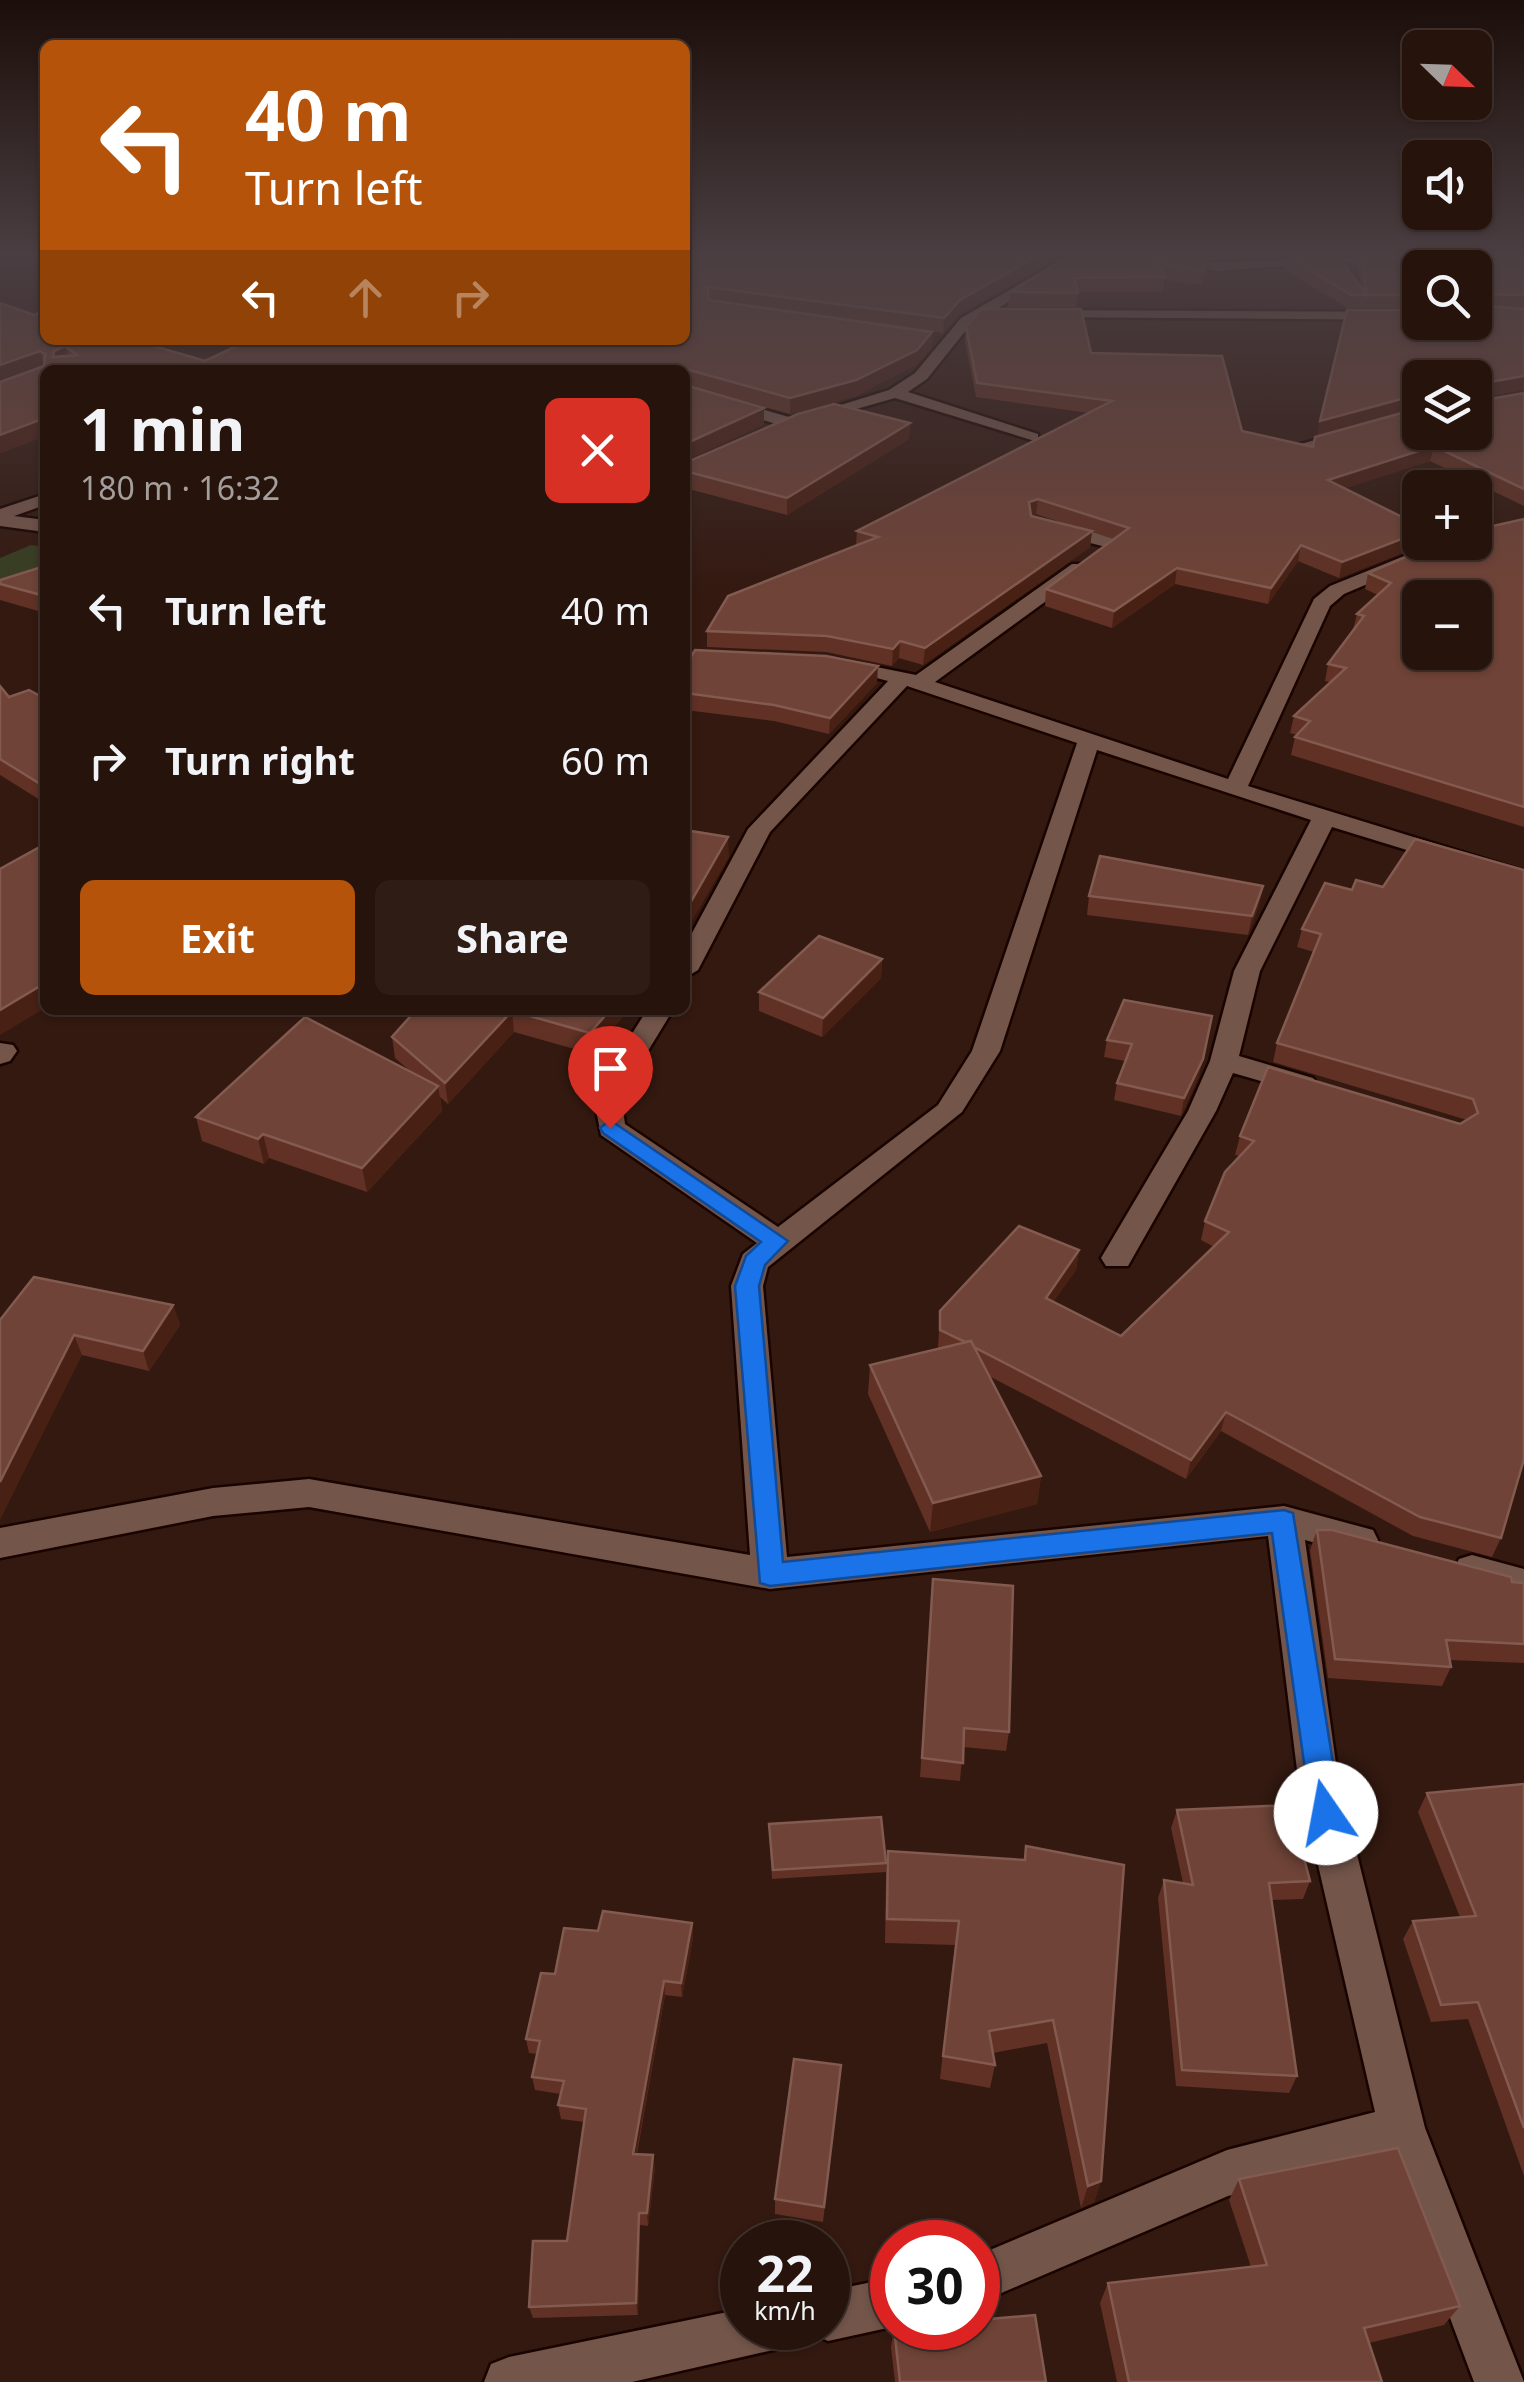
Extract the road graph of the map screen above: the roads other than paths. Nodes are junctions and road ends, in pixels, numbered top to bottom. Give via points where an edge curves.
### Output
1 (926, 368) edge
2 (690, 393) edge
3 (895, 393) junction
4 (1402, 421) edge
5 (790, 422) junction
6 (772, 431) edge
7 (1032, 438) edge
8 (1299, 447) edge
9 (40, 501) edge
10 (0, 518) edge
11 (1037, 524) edge
12 (40, 525) edge
13 (1412, 560) edge
14 (807, 662) edge
15 (911, 680) junction
16 (1089, 740) junction
17 (1235, 790) junction
18 (1325, 817) junction
19 (1524, 878) edge
20 (690, 961) edge
21 (657, 1015) edge
22 (1224, 1061) junction
23 (1331, 1092) edge
24 (776, 1241) junction
25 (1118, 1258) dead end
26 (1284, 1520) junction
27 (0, 1543) edge
28 (1394, 1550) edge
29 (1432, 1559) edge
30 (770, 1574) junction
31 (1524, 1584) edge
32 (1402, 2128) junction
33 (1000, 2270) edge
34 (720, 2339) edge
35 (508, 2382) edge
36 (1499, 2382) edge

1 - 3 street
2 - 5 street
3 - 5 street
3 - 7 street
4 - 8 street
5 - 6 street
9 - 10 street
10 - 12 street
11 - 15 street via 1114,543
13 - 17 street via 1321,602
14 - 15 street
15 - 16 street
15 - 20 street via 760,828
16 - 17 street
16 - 24 street via 986,1051 948,1112
17 - 18 street
18 - 19 street
18 - 22 street via 1247,972
21 - 24 street via 607,1095 610,1128
22 - 23 street
22 - 25 street
24 - 30 street via 754,1262 747,1286
26 - 28 street
26 - 30 street
26 - 32 street via 1318,1778
27 - 30 street via 213,1502 309,1493
29 - 31 street
32 - 33 street via 1227,2173
32 - 36 street
34 - 35 street

